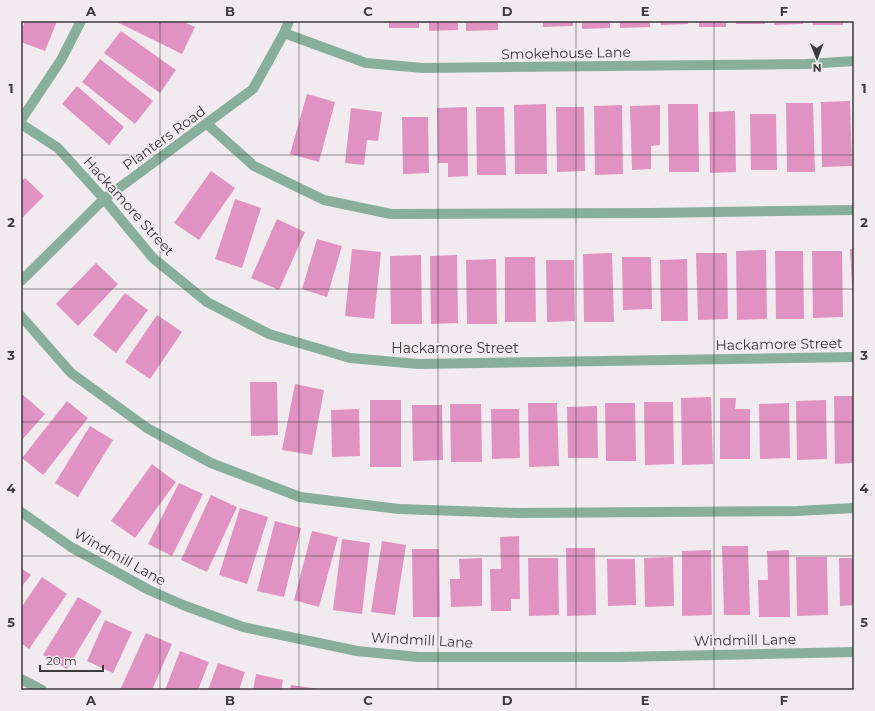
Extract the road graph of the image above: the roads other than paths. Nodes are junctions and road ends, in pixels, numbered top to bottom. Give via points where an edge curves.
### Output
1 (80, 21) edge
2 (289, 21) edge
3 (284, 33) junction
4 (854, 62) edge
5 (21, 120) edge
6 (21, 124) edge
7 (207, 124) junction
8 (104, 199) junction
9 (854, 210) edge
10 (21, 281) edge
11 (21, 316) edge
12 (854, 357) edge
13 (854, 508) edge
14 (21, 512) edge
15 (854, 652) edge
16 (21, 679) edge
17 (42, 690) edge

1 - 5 street via 61,60
2 - 3 street, Planters Road
3 - 4 street, Smokehouse Lane via 366,63 423,68
3 - 7 street, Planters Road via 254,89
6 - 8 street, Hackamore Street via 58,148
7 - 8 street, Planters Road
7 - 9 street via 261,170 324,200 391,214
8 - 10 street, Planters Road
8 - 12 street, Hackamore Street via 153,258 207,302 269,334 350,358 418,364
11 - 13 street via 71,373 147,428 211,464 300,497 399,509 519,513 796,511
14 - 15 street, Windmill Lane via 71,547 149,590 183,605 242,627 357,651 418,657 610,657
16 - 17 street

